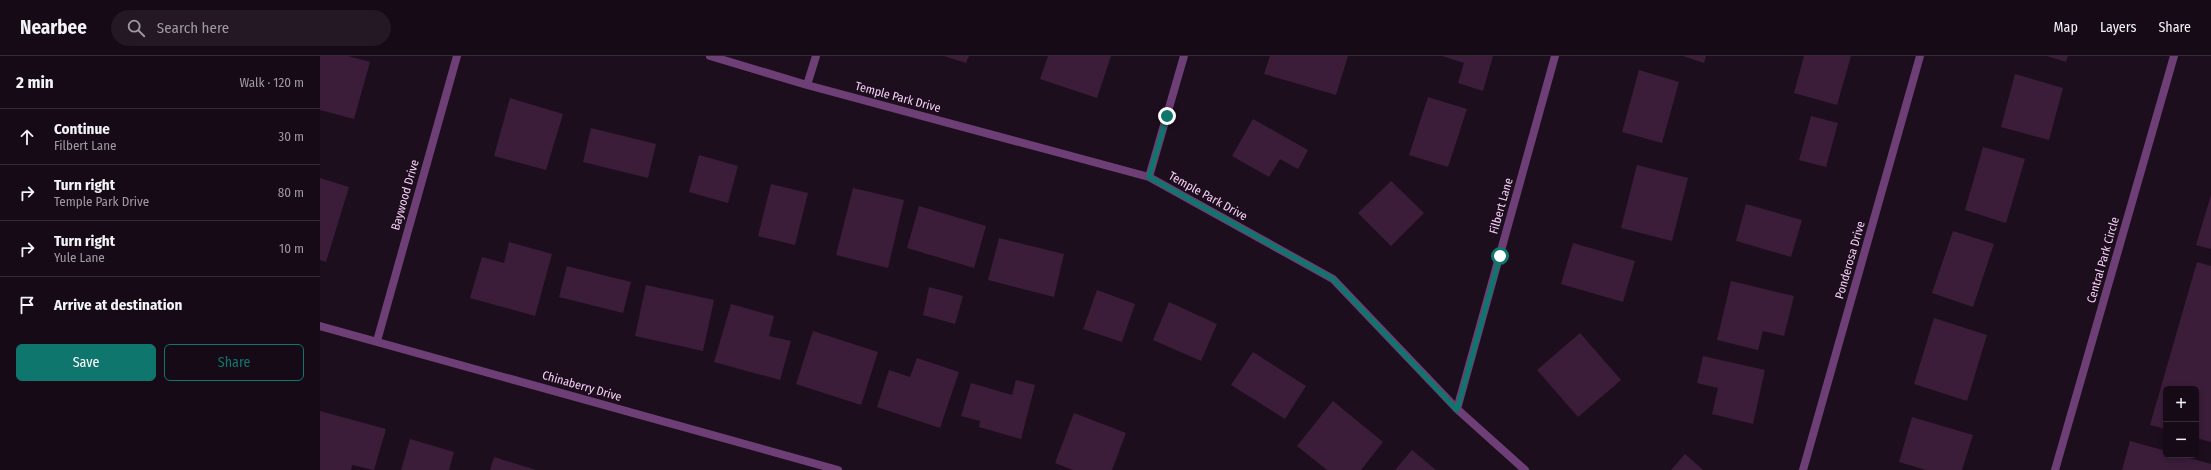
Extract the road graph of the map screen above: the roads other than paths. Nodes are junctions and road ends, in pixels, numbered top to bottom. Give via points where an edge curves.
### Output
1 (457, 56) edge
2 (710, 56) edge
3 (816, 56) edge
4 (1184, 56) edge
5 (1555, 56) edge
6 (1920, 56) edge
7 (2174, 56) edge
8 (807, 85) junction
9 (1149, 177) junction
10 (320, 326) edge
11 (377, 341) junction
12 (1457, 410) junction
13 (838, 470) edge
14 (1525, 470) edge
15 (1803, 470) edge
16 (2055, 470) edge

1 - 11 street, Baywood Drive
2 - 8 street, Temple Park Drive
3 - 8 street
4 - 9 street
5 - 12 street, Filbert Lane
6 - 15 street, Ponderosa Drive
7 - 16 street, Central Park Circle
8 - 9 street, Temple Park Drive
9 - 12 street, Temple Park Drive via 1333,279
10 - 11 street, Chinaberry Drive
11 - 13 street, Chinaberry Drive
12 - 14 street, Temple Park Drive

